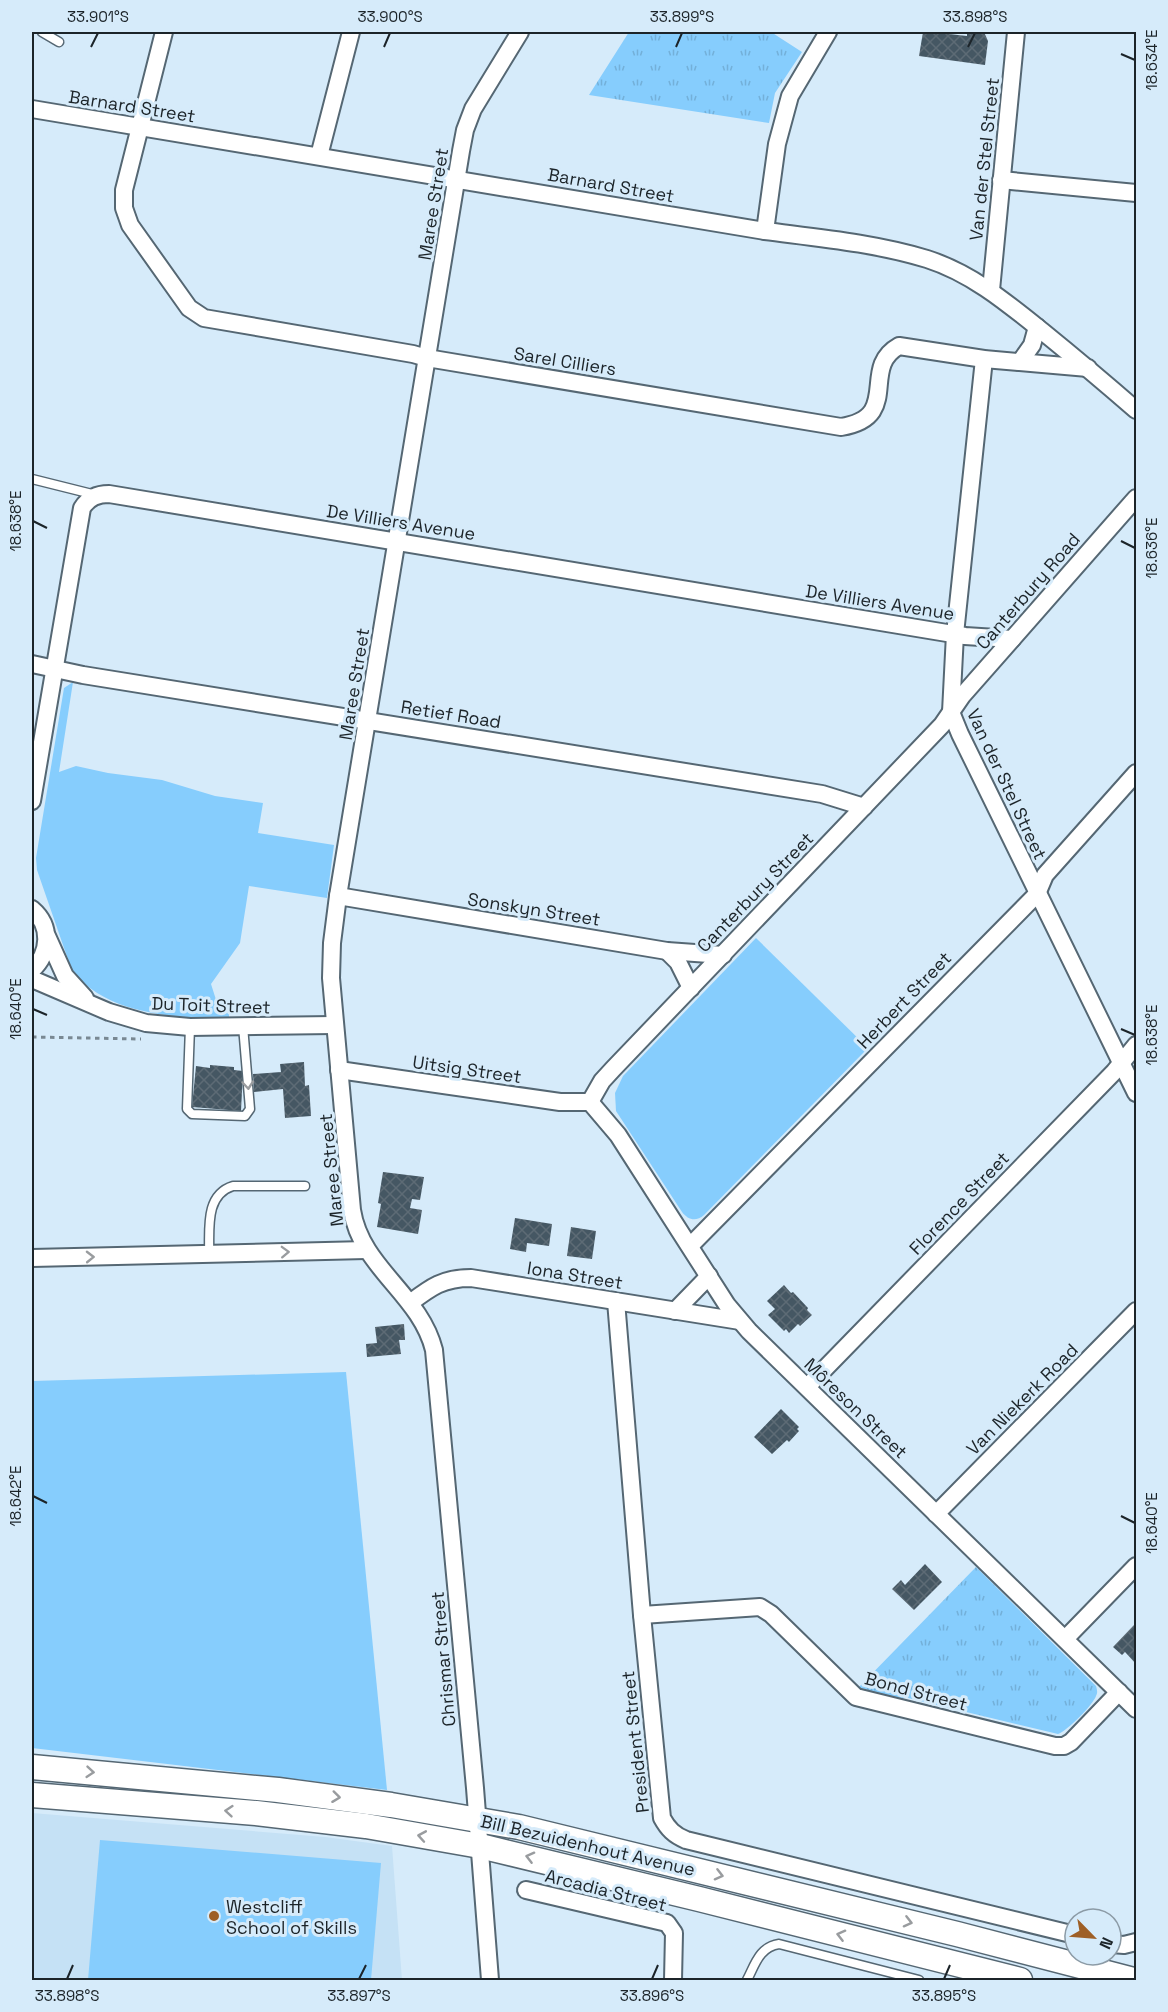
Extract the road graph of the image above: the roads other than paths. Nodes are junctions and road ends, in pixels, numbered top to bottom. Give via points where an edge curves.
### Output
1 (42, 32) edge
2 (164, 32) edge
3 (351, 32) edge
4 (520, 32) edge
5 (828, 32) edge
6 (1016, 32) edge
7 (59, 42) dead end
8 (32, 109) edge
9 (140, 128) junction
10 (319, 156) junction
11 (456, 179) junction
12 (1001, 180) junction
13 (1137, 193) edge
14 (765, 231) junction
15 (991, 290) junction
16 (1037, 327) junction
17 (427, 358) junction
18 (984, 359) junction
19 (1020, 362) junction
20 (1088, 368) junction
21 (1137, 411) edge
22 (32, 479) edge
23 (97, 495) junction
24 (1137, 498) edge
25 (396, 541) junction
26 (955, 634) junction
27 (1012, 639) junction
28 (32, 664) edge
29 (54, 670) junction
30 (951, 712) junction
31 (368, 720) junction
32 (1137, 773) edge
33 (32, 801) edge
34 (864, 807) junction
35 (1037, 894) junction
36 (338, 896) junction
37 (33, 906) edge
38 (47, 936) junction
39 (667, 951) junction
40 (723, 954) junction
41 (32, 970) edge
42 (704, 974) junction
43 (32, 979) edge
44 (691, 988) junction
45 (91, 1004) junction
46 (334, 1025) junction
47 (243, 1026) junction
48 (190, 1027) junction
49 (1137, 1045) edge
50 (1122, 1062) junction
51 (339, 1070) junction
52 (1137, 1093) edge
53 (590, 1102) junction
54 (305, 1186) dead end
55 (690, 1246) junction
56 (366, 1250) junction
57 (209, 1254) junction
58 (32, 1258) edge
59 (709, 1276) junction
60 (616, 1301) junction
61 (410, 1303) junction
62 (675, 1311) junction
63 (1137, 1311) edge
64 (740, 1321) junction
65 (429, 1336) joint
66 (807, 1387) junction
67 (936, 1514) junction
68 (1137, 1566) edge
69 (642, 1615) junction
70 (1065, 1639) junction
71 (1119, 1692) junction
72 (1137, 1709) edge
73 (32, 1767) edge
74 (32, 1795) edge
75 (478, 1819) junction
76 (480, 1846) junction
77 (526, 1890) dead end
78 (1063, 1932) edge
79 (490, 1980) edge
80 (673, 1980) edge
81 (747, 1980) edge
82 (919, 1980) edge
83 (1020, 1980) edge
84 (1134, 1980) edge

1 - 7 lane
2 - 9 street, Sarel Cilliers
3 - 10 street
4 - 11 street, Maree Street via 468,119
5 - 14 street via 789,96 777,144
6 - 12 street, Van der Stel Street
8 - 9 street, Barnard Street
9 - 10 street, Barnard Street
9 - 17 street, Sarel Cilliers via 123,190 124,208 130,225 189,308 211,321
10 - 11 street, Barnard Street
11 - 14 street, Barnard Street
11 - 17 street, Maree Street
12 - 13 street
12 - 15 street, Van der Stel Street
14 - 15 street, Barnard Street via 863,244 918,257 959,272
15 - 16 street, Barnard Street
16 - 19 street via 1032,345
16 - 20 street, Barnard Street
17 - 18 street, Sarel Cilliers via 841,427 858,424 869,416 875,405 883,362 899,346
17 - 25 street, Maree Street
18 - 19 street, Sarel Cilliers
18 - 26 street, Van der Stel Street
19 - 20 street, Sarel Cilliers
20 - 21 street, Barnard Street
22 - 23 lane
23 - 25 street, De Villiers Avenue
23 - 29 street via 82,508
24 - 27 street, Canterbury Road
25 - 26 street, De Villiers Avenue
25 - 31 street, Maree Street
26 - 27 street, De Villiers Avenue
26 - 30 street, Van der Stel Street
27 - 30 street, Canterbury Road
28 - 29 street, Retief Road
29 - 31 street, Retief Road
29 - 33 street
30 - 34 street, Canterbury Street
30 - 35 street, Van der Stel Street
31 - 34 street, Retief Road via 822,794
31 - 36 street, Maree Street
32 - 35 street, Herbert Street via 1045,875
34 - 40 street, Canterbury Street
35 - 50 street, Van der Stel Street
35 - 55 street, Herbert Street
36 - 39 street, Sonskyn Street
36 - 46 street, Maree Street via 332,943
37 - 38 street, Du Toit Street
38 - 41 street via 43,956
38 - 45 street, Du Toit Street via 65,976
39 - 40 street, Sonskyn Street
39 - 42 street via 689,961
39 - 44 street via 678,962
40 - 42 street, Canterbury Street
42 - 44 street, Canterbury Street
43 - 45 street, Du Toit Street
44 - 53 street, Canterbury Street via 602,1081
45 - 48 street, Du Toit Street via 136,1021
46 - 47 street, Du Toit Street
46 - 51 street, Maree Street
47 - 48 street, Du Toit Street
47 -> 48 lane via 250,1109 245,1116 192,1114 187,1109
49 - 50 street, Florence Street
50 - 52 street, Van der Stel Street
50 - 66 street, Florence Street
51 - 53 street, Uitsig Street via 560,1102
51 - 56 street, Maree Street via 352,1210
53 - 55 street, Môreson Street via 618,1135
54 - 57 lane via 233,1186 224,1191 210,1212
55 - 59 street, Môreson Street
57 -> 56 street
56 - 61 street, Maree Street
58 -> 57 street
59 - 62 street
59 - 64 street, Môreson Street
60 - 61 street, Iona Street via 471,1278 446,1281
60 - 62 street, Iona Street
60 - 69 street, President Street
61 - 65 street, Maree Street
62 - 64 street, Iona Street
63 - 67 street, Van Niekerk Road
64 - 66 street, Môreson Street
65 - 75 street, Chrismar Street via 435,1358
66 - 67 street, Môreson Street
67 - 70 street, Môreson Street
68 - 70 street
69 - 71 street, Bond Street via 760,1607 856,1697 1055,1746 1071,1742
69 - 78 street, President Street via 662,1818 676,1836
70 - 71 street, Môreson Street
71 - 72 street, Môreson Street
73 -> 75 main road, Bill Bezuidenhout Avenue via 278,1790
76 -> 74 main road, Bill Bezuidenhout Avenue via 366,1826 256,1813
75 - 76 street, Chrismar Street
75 -> 84 main road, Bill Bezuidenhout Avenue
76 - 79 street, Chrismar Street
83 -> 76 main road, Bill Bezuidenhout Avenue
77 - 80 street, Arcadia Street via 662,1921 674,1933
81 - 82 lane via 760,1953 778,1944

